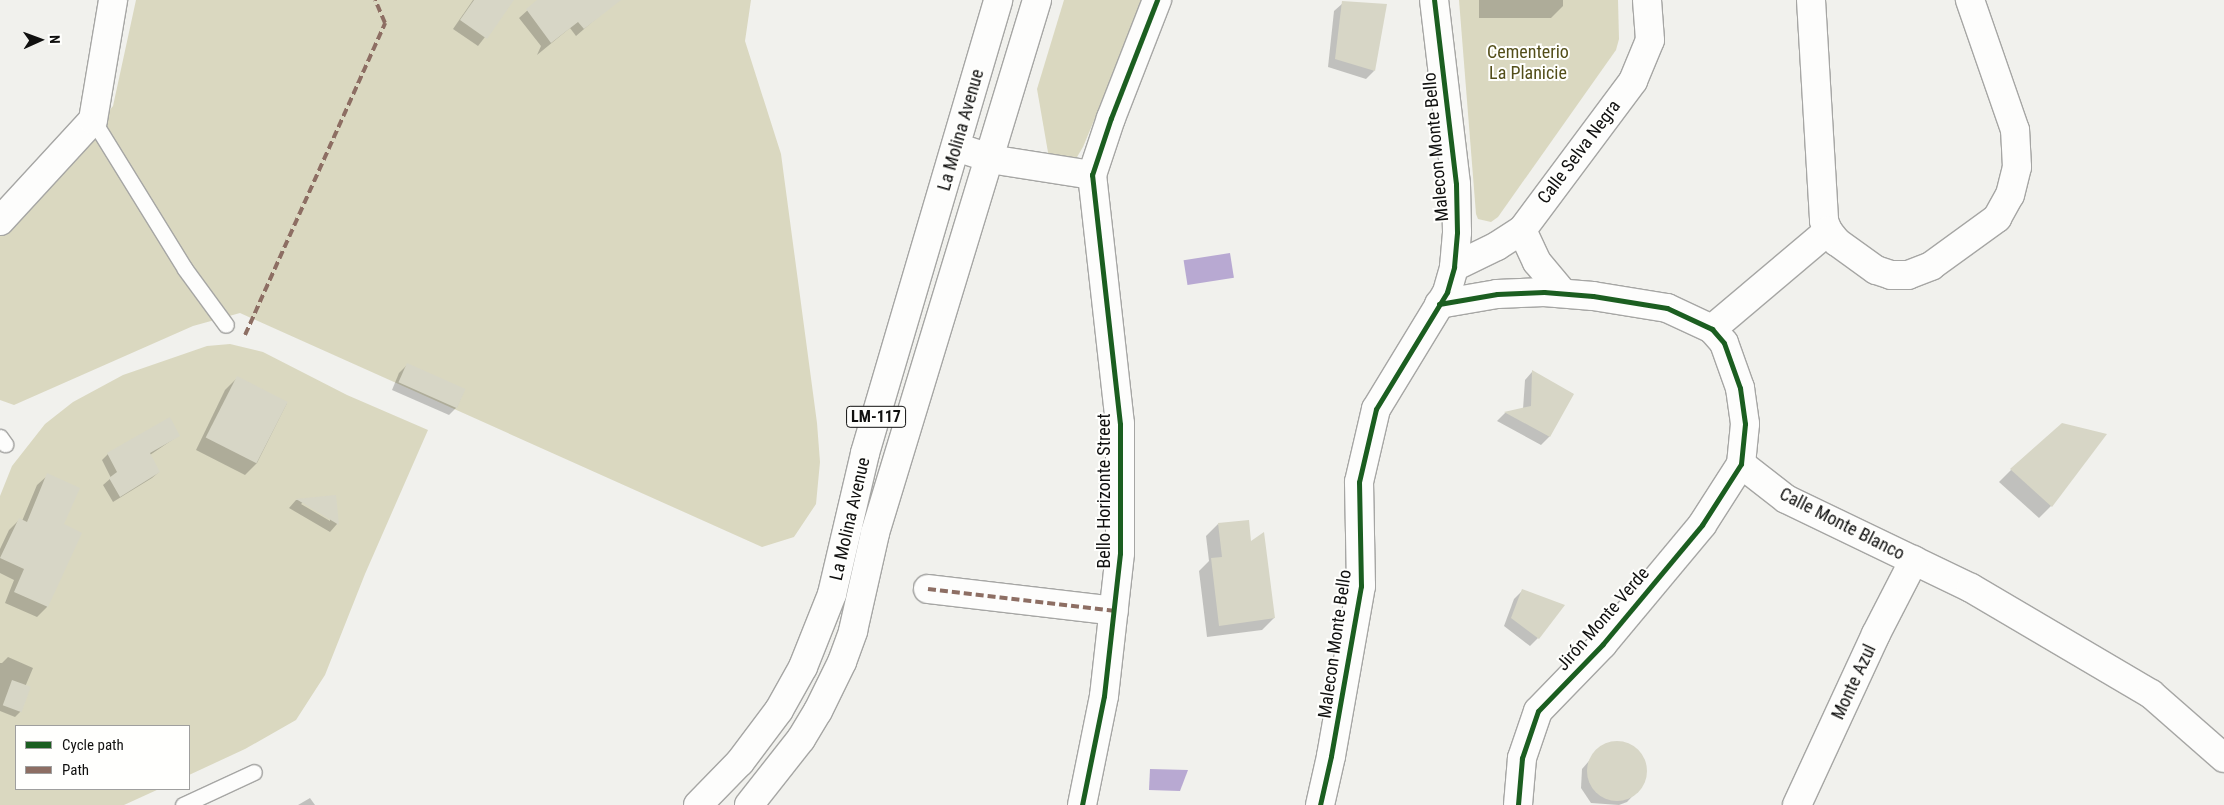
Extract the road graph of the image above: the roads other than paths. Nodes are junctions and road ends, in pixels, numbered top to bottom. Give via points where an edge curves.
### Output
1 (112, 0) edge
2 (998, 0) edge
3 (1037, 0) edge
4 (1157, 0) edge
5 (1434, 0) edge
6 (1647, 0) edge
7 (1811, 0) edge
8 (1970, 0) edge
9 (93, 120) junction
10 (956, 147) junction
11 (989, 159) junction
12 (1092, 175) junction
13 (0, 221) edge
14 (1522, 230) junction
15 (1828, 231) junction
16 (1454, 266) junction
17 (1563, 294) junction
18 (1439, 304) junction
19 (226, 325) dead end
20 (1712, 330) junction
21 (1741, 464) junction
22 (1914, 560) junction
23 (928, 589) dead end
24 (1114, 611) junction
25 (2224, 758) edge
26 (254, 772) dead end
27 (184, 805) edge
28 (698, 805) edge
29 (749, 805) edge
30 (1082, 805) edge
31 (1320, 805) edge
32 (1518, 805) edge
33 (1797, 805) edge

1 - 9 street
2 - 10 street, La Molina Avenue / LM-117
3 - 11 street, La Molina Avenue / LM-117
4 - 12 street
5 - 16 street, Malecon Monte Bello via 1456,184
6 - 14 street, Calle Selva Negra via 1650,40 1633,81
7 - 15 street via 1822,200
8 - 15 street via 2014,130 2017,167 2010,195 1997,218 1930,266 1908,275 1891,275 1876,270 1837,242
9 - 13 street
9 - 19 lane via 185,269
10 - 11 street
10 - 28 street, La Molina Avenue / LM-117 via 865,453 832,594 803,667 779,710 740,762
11 - 12 street
11 - 29 street, La Molina Avenue / LM-117 via 875,534 853,631 842,662 801,740
12 - 24 street, Bello Horizonte Street via 1120,424 1120,553
14 - 16 street, Calle Selva Negra
14 - 17 street via 1537,262
15 - 20 street
16 - 18 street, Malecon Monte Bello via 1447,292
17 - 18 street via 1497,294
17 - 20 street via 1667,308
18 - 31 street, Malecon Monte Bello via 1376,409 1359,482 1361,586
20 - 21 street via 1724,343 1740,388 1744,424
21 - 22 street, Calle Monte Blanco via 1786,499
21 - 32 street, Jirón Monte Verde via 1702,525 1603,644 1538,711 1522,758
22 - 25 street, Calle Monte Blanco via 1971,588 2151,694
22 - 33 street, Monte Azul
23 - 24 street
24 - 30 street, Bello Horizonte Street via 1104,696
26 - 27 lane

